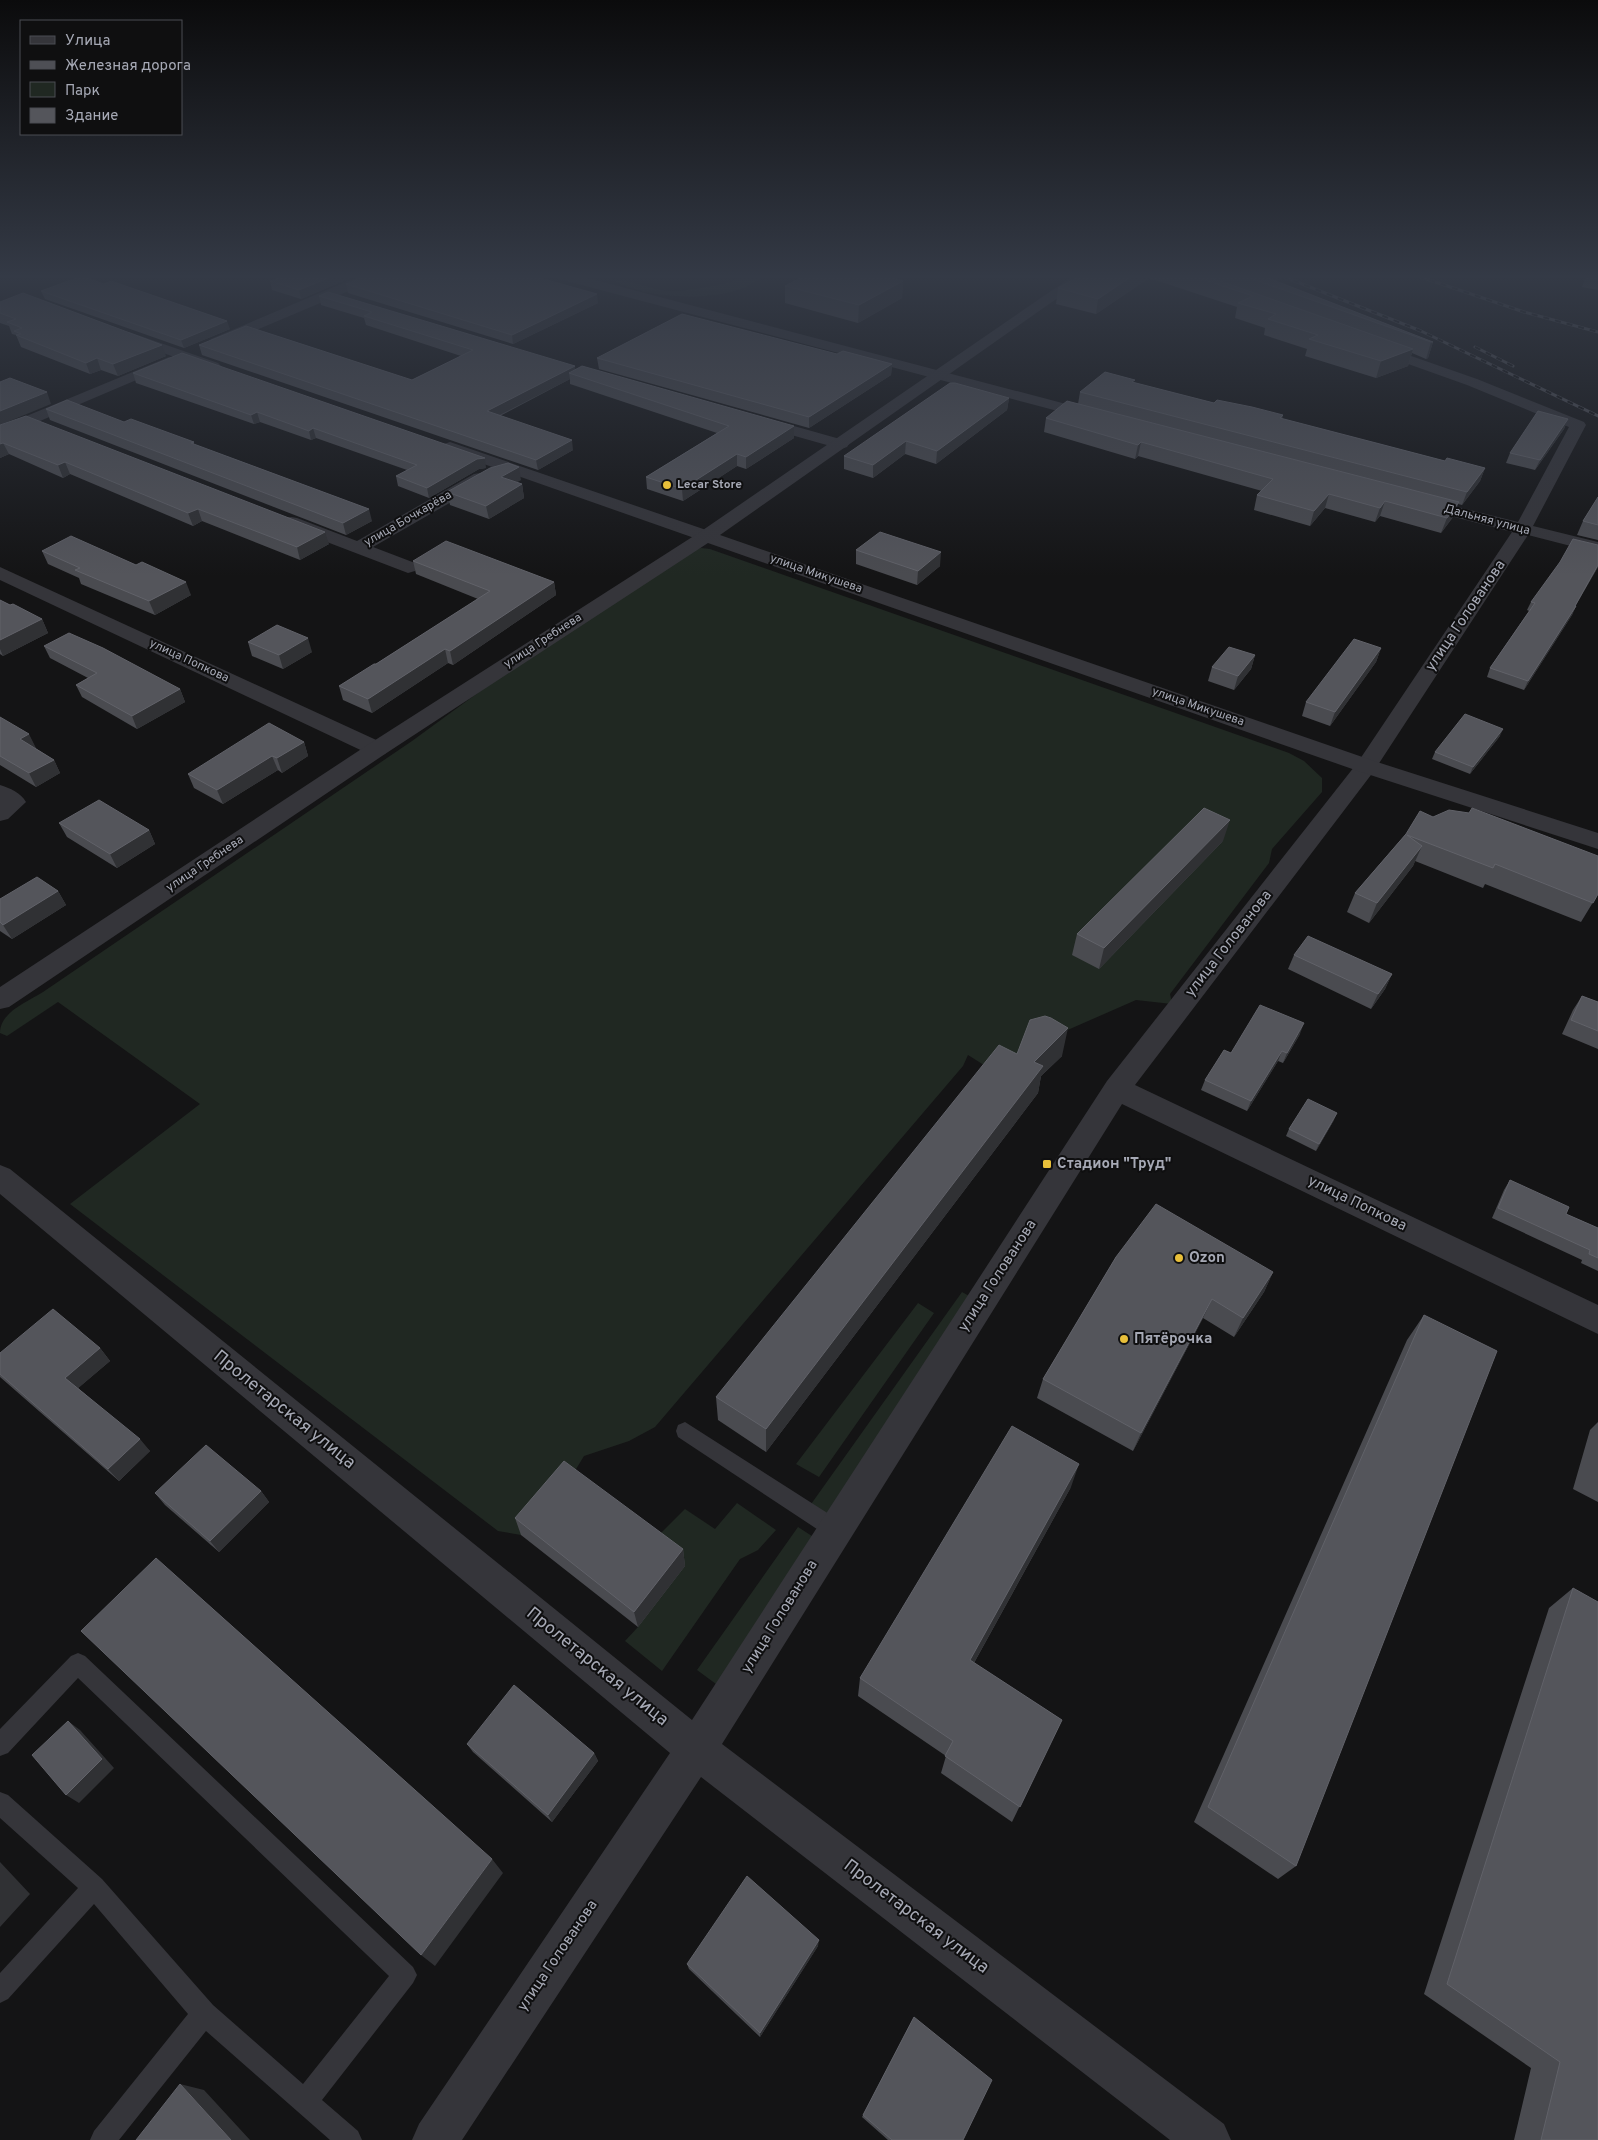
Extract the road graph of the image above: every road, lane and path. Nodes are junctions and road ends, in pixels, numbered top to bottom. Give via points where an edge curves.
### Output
1 (136, 376) edge
2 (938, 376) joint
3 (1455, 376) edge
4 (745, 417) edge
5 (31, 420) junction
6 (1111, 421) edge
7 (49, 428) edge
8 (0, 433) edge
9 (437, 443) edge
10 (840, 444) junction
11 (513, 468) junction
12 (1399, 496) edge
13 (276, 516) edge
14 (1523, 529) junction
15 (706, 536) junction
16 (358, 548) junction
17 (1598, 548) edge
18 (408, 567) dead end
19 (0, 573) edge
20 (377, 749) junction
21 (1366, 766) junction
22 (0, 792) edge
23 (0, 814) edge
24 (1598, 841) edge
25 (0, 1000) edge
26 (1114, 1088) junction
27 (0, 1177) edge
28 (1598, 1320) edge
29 (685, 1431) dead end
30 (836, 1530) junction
31 (0, 1745) edge
32 (696, 1748) junction
33 (0, 1803) edge
34 (94, 1887) junction
35 (0, 1991) edge
36 (204, 2014) junction
37 (304, 2102) junction
38 (103, 2140) edge
39 (349, 2140) edge
40 (435, 2140) edge
41 (1208, 2140) edge

1 - 5 street
2 - 6 street
2 - 10 street, улица Гребнева
3 - 14 street, улица Голованова via 1578,426
4 - 10 street
5 - 7 street
5 - 8 street
9 - 11 street, улица Микушева
10 - 15 street, улица Гребнева
11 - 15 street, улица Микушева
11 - 16 street, улица Бочкарёва via 486,475
12 - 14 street, Дальняя улица
13 - 16 street, улица Бочкарёва
14 - 17 street, Дальняя улица
14 - 21 street, улица Голованова
15 - 20 street, улица Гребнева
15 - 21 street, улица Микушева
16 - 18 street, улица Бочкарёва
19 - 20 street, улица Попкова
20 - 25 street, улица Гребнева
21 - 24 street, улица Микушева
21 - 26 street, улица Голованова
22 - 23 street via 16,802
26 - 28 street, улица Попкова
26 - 30 street, улица Голованова
27 - 32 street, Пролетарская улица
29 - 30 lane
30 - 32 street, улица Голованова
31 - 37 lane via 78,1663 405,1975
32 - 40 street, улица Голованова
32 - 41 street, Пролетарская улица
33 - 34 lane
34 - 35 lane
34 - 36 lane
36 - 37 lane
36 - 38 lane
37 - 39 lane

